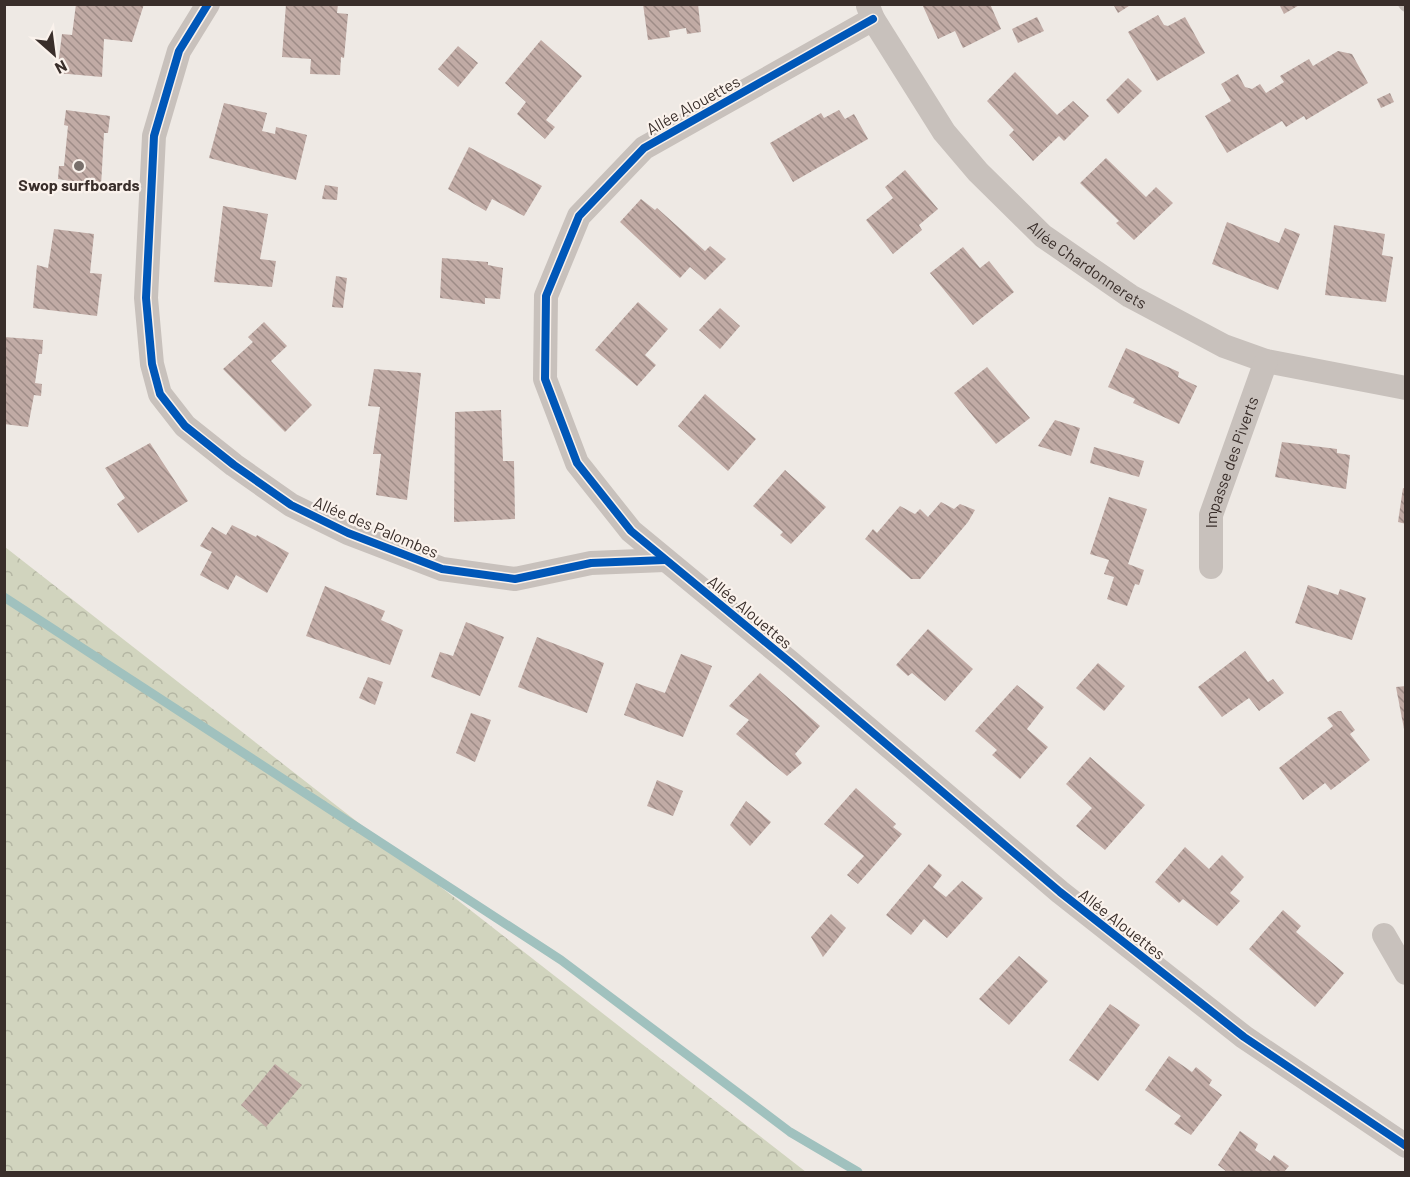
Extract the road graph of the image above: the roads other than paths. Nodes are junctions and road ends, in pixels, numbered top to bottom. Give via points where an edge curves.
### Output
1 (208, 4) edge
2 (870, 12) edge
3 (1266, 361) junction
4 (1406, 388) edge
5 (665, 560) junction
6 (1211, 567) dead end
7 (1384, 935) dead end
8 (1406, 973) edge
9 (1406, 1146) edge

1 - 5 street, Allée des Palombes via 179,51 154,136 146,298 152,364 160,394 185,426 291,505 348,533 442,569 515,579 591,563
2 - 3 street, Allée Chardonnerets via 945,132 978,172 1043,236 1130,296 1224,346
2 - 5 street, Allée Alouettes via 644,148 579,216 546,296 544,379 577,463 631,531
3 - 4 street, Allée Chardonnerets
3 - 6 street, Impasse des Piverts via 1211,515
5 - 9 street, Allée Alouettes via 1060,892 1244,1037
7 - 8 street

